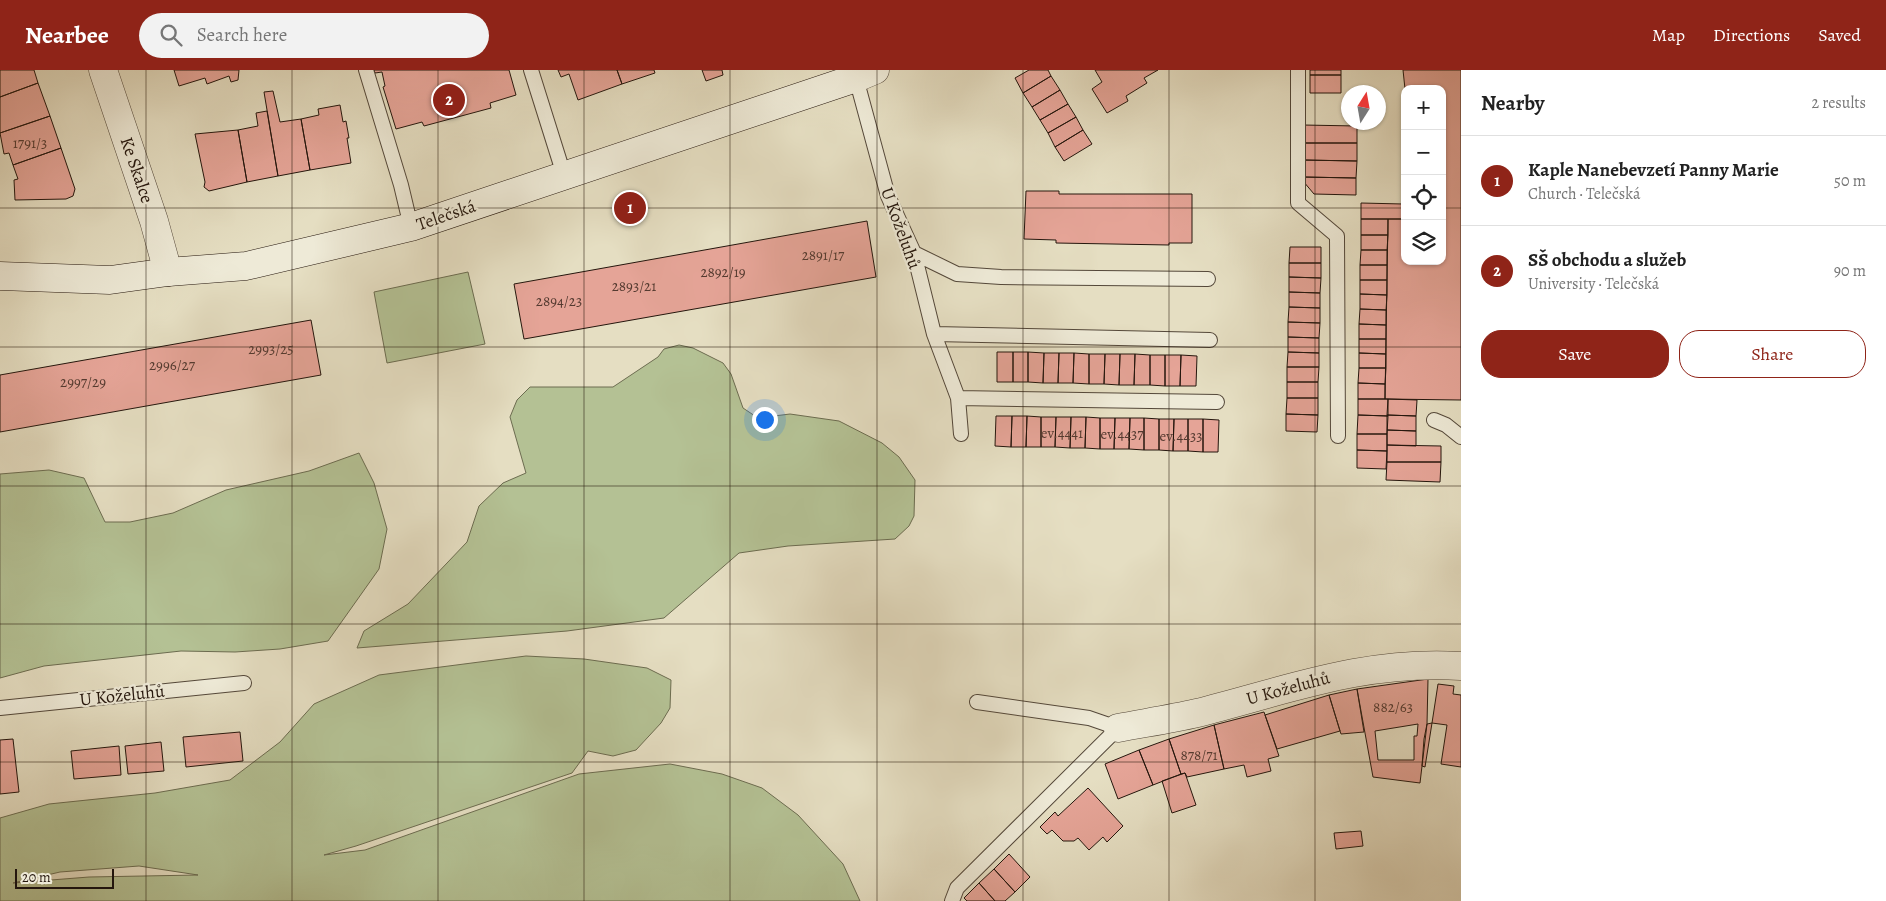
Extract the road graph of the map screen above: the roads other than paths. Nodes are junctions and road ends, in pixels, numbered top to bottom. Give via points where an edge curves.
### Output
1 (103, 70) edge
2 (366, 70) edge
3 (532, 70) edge
4 (1298, 70) edge
5 (861, 73) edge
6 (564, 175) junction
7 (411, 227) junction
8 (914, 253) junction
9 (168, 272) junction
10 (0, 276) edge
11 (1208, 279) dead end
12 (934, 334) junction
13 (1210, 340) dead end
14 (958, 398) junction
15 (1217, 402) dead end
16 (1434, 420) dead end
17 (960, 434) dead end
18 (1338, 436) dead end
19 (1461, 437) edge
20 (1461, 666) edge
21 (244, 683) dead end
22 (977, 702) dead end
23 (0, 708) edge
24 (1118, 728) junction
25 (952, 901) edge

1 - 9 street, Ke Skalce
2 - 7 lane
3 - 6 lane
4 - 18 lane via 1298,203 1338,236
5 - 6 street, Telečská
5 - 8 lane, U Koželuhů via 888,196
6 - 7 street, Telečská
7 - 9 street, Telečská via 246,266
8 - 11 lane via 957,274
8 - 12 lane, U Koželuhů
9 - 10 street, Telečská via 110,280
12 - 13 lane
12 - 14 lane, U Koželuhů
14 - 15 lane
14 - 17 lane, U Koželuhů
16 - 19 lane
20 - 24 street, U Koželuhů via 1383,666 1316,680 1195,713
21 - 23 lane, U Koželuhů
22 - 24 lane via 1089,718
24 - 25 lane via 957,888

